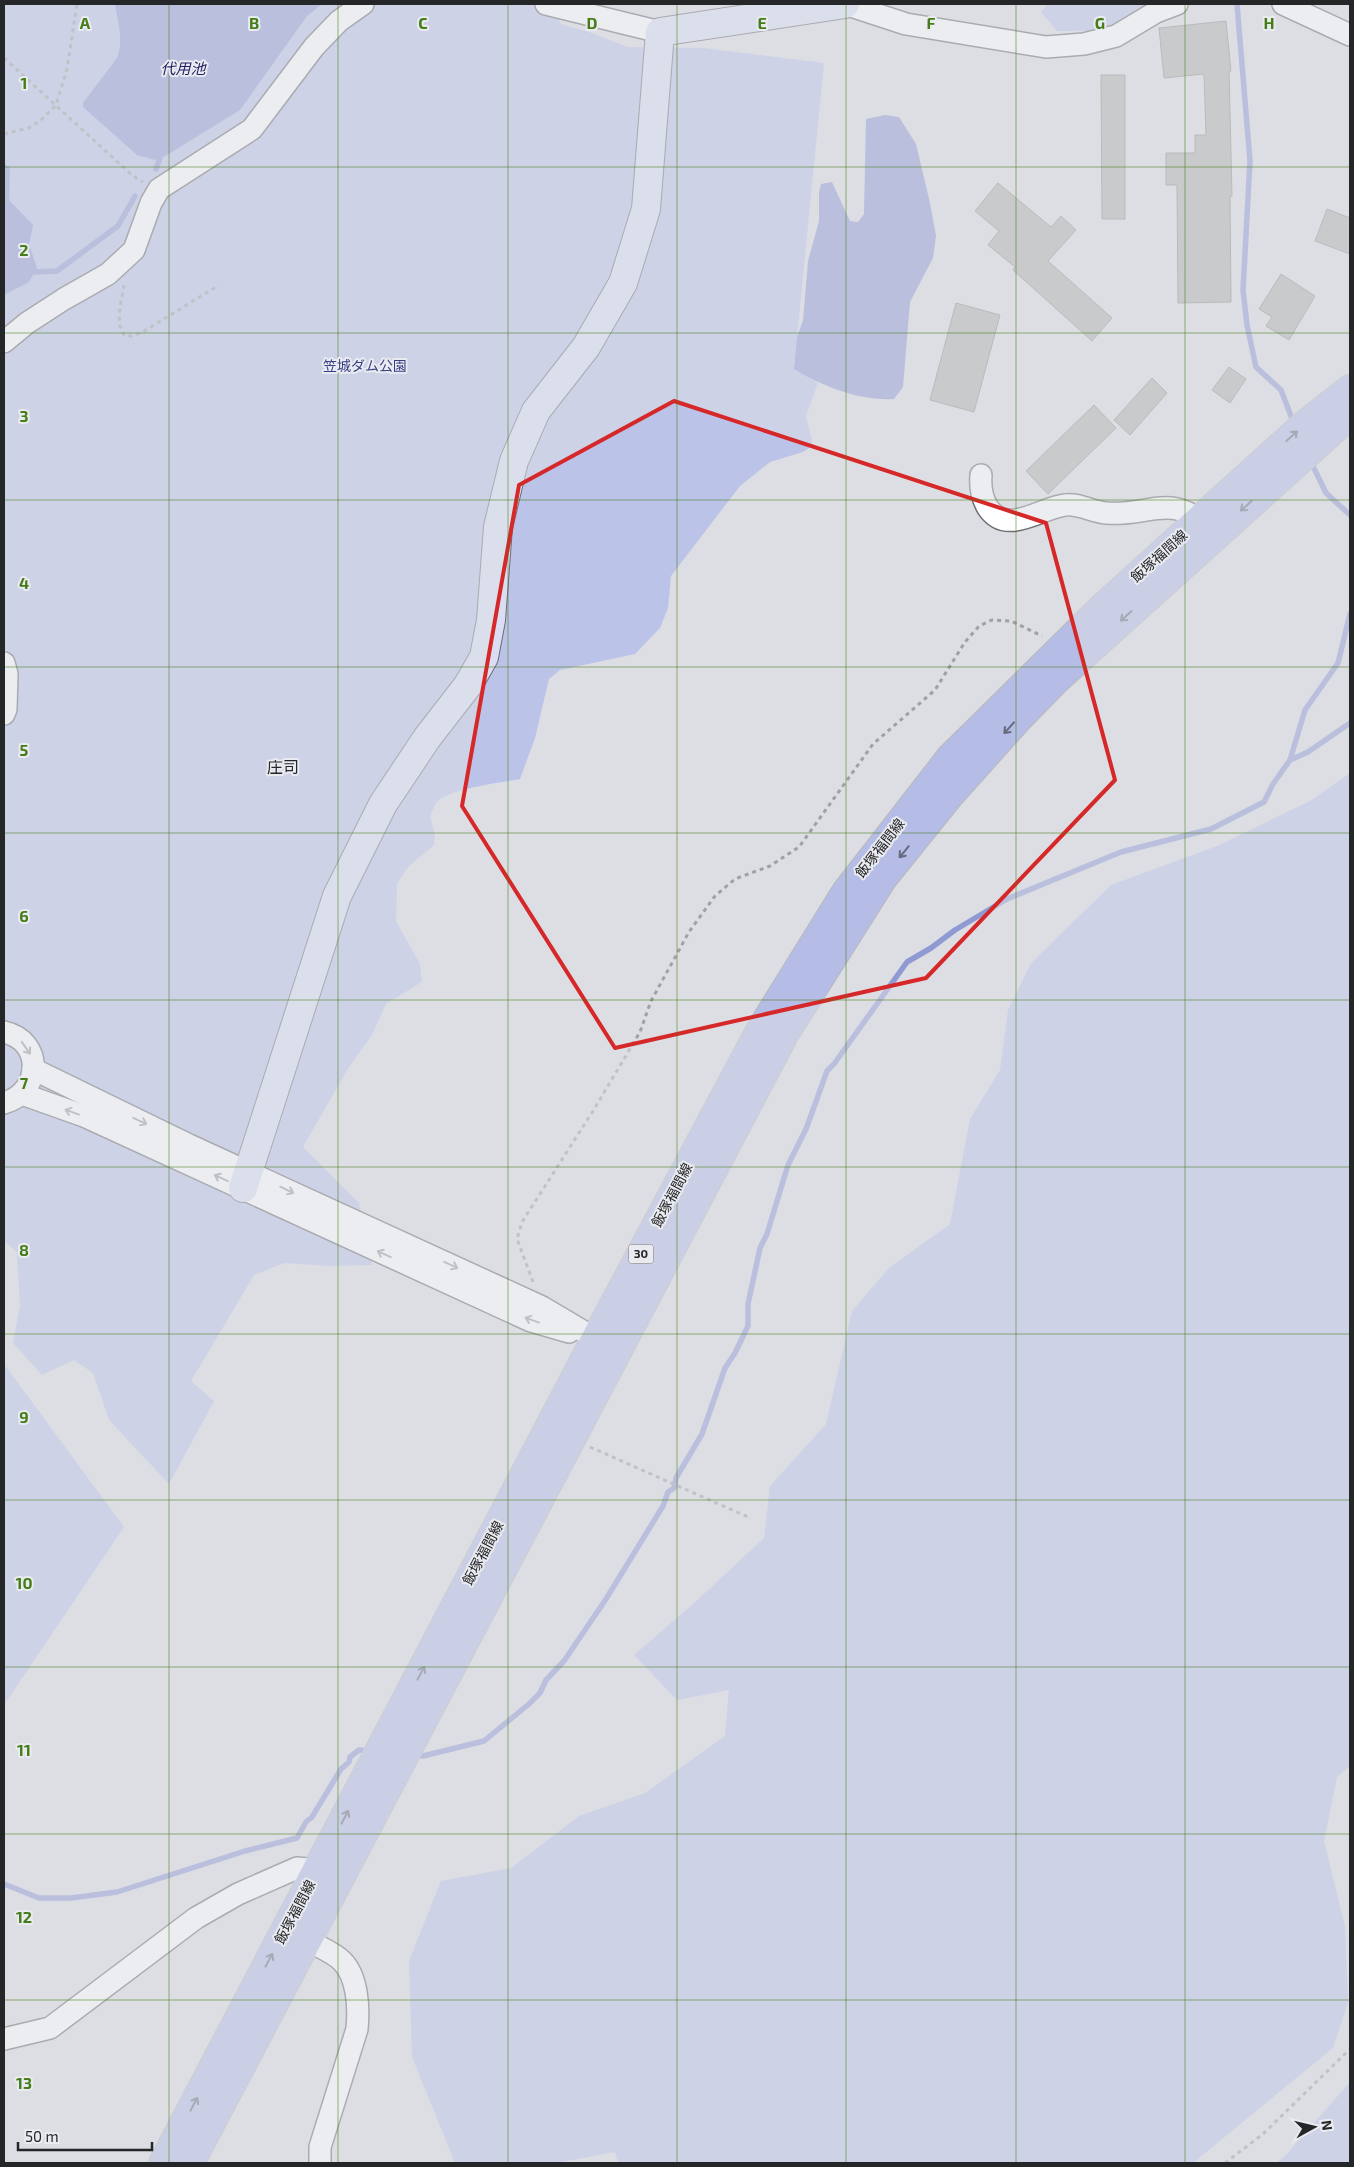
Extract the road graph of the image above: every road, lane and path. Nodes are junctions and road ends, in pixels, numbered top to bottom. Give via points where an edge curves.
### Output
1 (77, 4) edge
2 (363, 4) edge
3 (546, 4) edge
4 (845, 4) edge
5 (1177, 4) edge
6 (1283, 4) edge
7 (660, 32) junction
8 (1350, 35) edge
9 (4, 58) edge
10 (56, 105) junction
11 (4, 134) edge
12 (159, 189) junction
13 (128, 255) junction
14 (219, 285) dead end
15 (4, 342) edge
16 (1350, 389) edge
17 (1350, 414) edge
18 (1319, 427) junction
19 (980, 475) dead end
20 (1207, 527) junction
21 (1062, 646) junction
22 (4, 663) edge
23 (4, 714) edge
24 (4, 1032) edge
25 (33, 1070) junction
26 (13, 1098) edge
27 (245, 1180) junction
28 (542, 1307) junction
29 (606, 1346) junction
30 (571, 1438) junction
31 (748, 1517) dead end
32 (318, 1870) junction
33 (308, 1940) junction
34 (4, 2039) edge
35 (1350, 2049) edge
36 (163, 2163) edge
37 (190, 2163) edge
38 (320, 2163) edge
39 (1225, 2163) edge

1 - 10 path via 67,69
2 - 12 street via 339,21 314,47 252,129
3 - 7 street
4 - 5 street via 906,24 1046,47 1084,44 1116,36 1156,12
4 - 7 street
6 - 8 street
7 - 27 street via 646,210 623,283 586,347 536,411 514,461 498,527 491,620 484,657 468,685 427,738 383,804 337,896
9 - 10 path
10 - 11 path via 30,128
10 - 12 path via 133,176
12 - 13 street via 134,250
13 - 14 path via 119,324 125,336 141,333
13 - 15 street via 108,274 64,298
16 - 18 main road, 飯塚福間線 / 30
17 - 18 main road, 飯塚福間線 / 30
18 - 20 main road, 飯塚福間線 / 30
19 - 20 street via 980,489 986,505 1003,520 1022,519 1066,505 1106,513 1166,508 1182,509
20 - 21 main road, 飯塚福間線 / 30 via 1103,607
20 -> 29 main road, 飯塚福間線 / 30 via 1018,719 949,796 883,878 785,1033
21 - 28 path via 1011,621 992,620 979,626 935,690 873,744 799,848 770,866 735,879 715,896 689,932 651,1001 640,1032 522,1222 517,1239
21 - 29 main road, 飯塚福間線 / 30 via 950,758 846,892 761,1030
22 - 23 street via 7,674
24 -> 25 street via 20,1038 31,1055
25 - 26 street via 29,1084
25 -> 27 street
27 -> 26 street via 84,1116
27 -> 28 street
29 -> 27 street via 531,1321 308,1220
28 - 29 street
29 - 30 main road, 飯塚福間線 / 30
32 -> 29 main road, 飯塚福間線 / 30
30 - 31 path
30 - 33 main road, 飯塚福間線 / 30
32 - 34 street via 297,1868 238,1894 196,1918 50,2028
36 -> 32 main road, 飯塚福間線 / 30
33 - 37 main road, 飯塚福間線 / 30
33 - 38 street via 342,1961 354,1984 359,2009 357,2029 320,2147
35 - 39 path via 1263,2134

